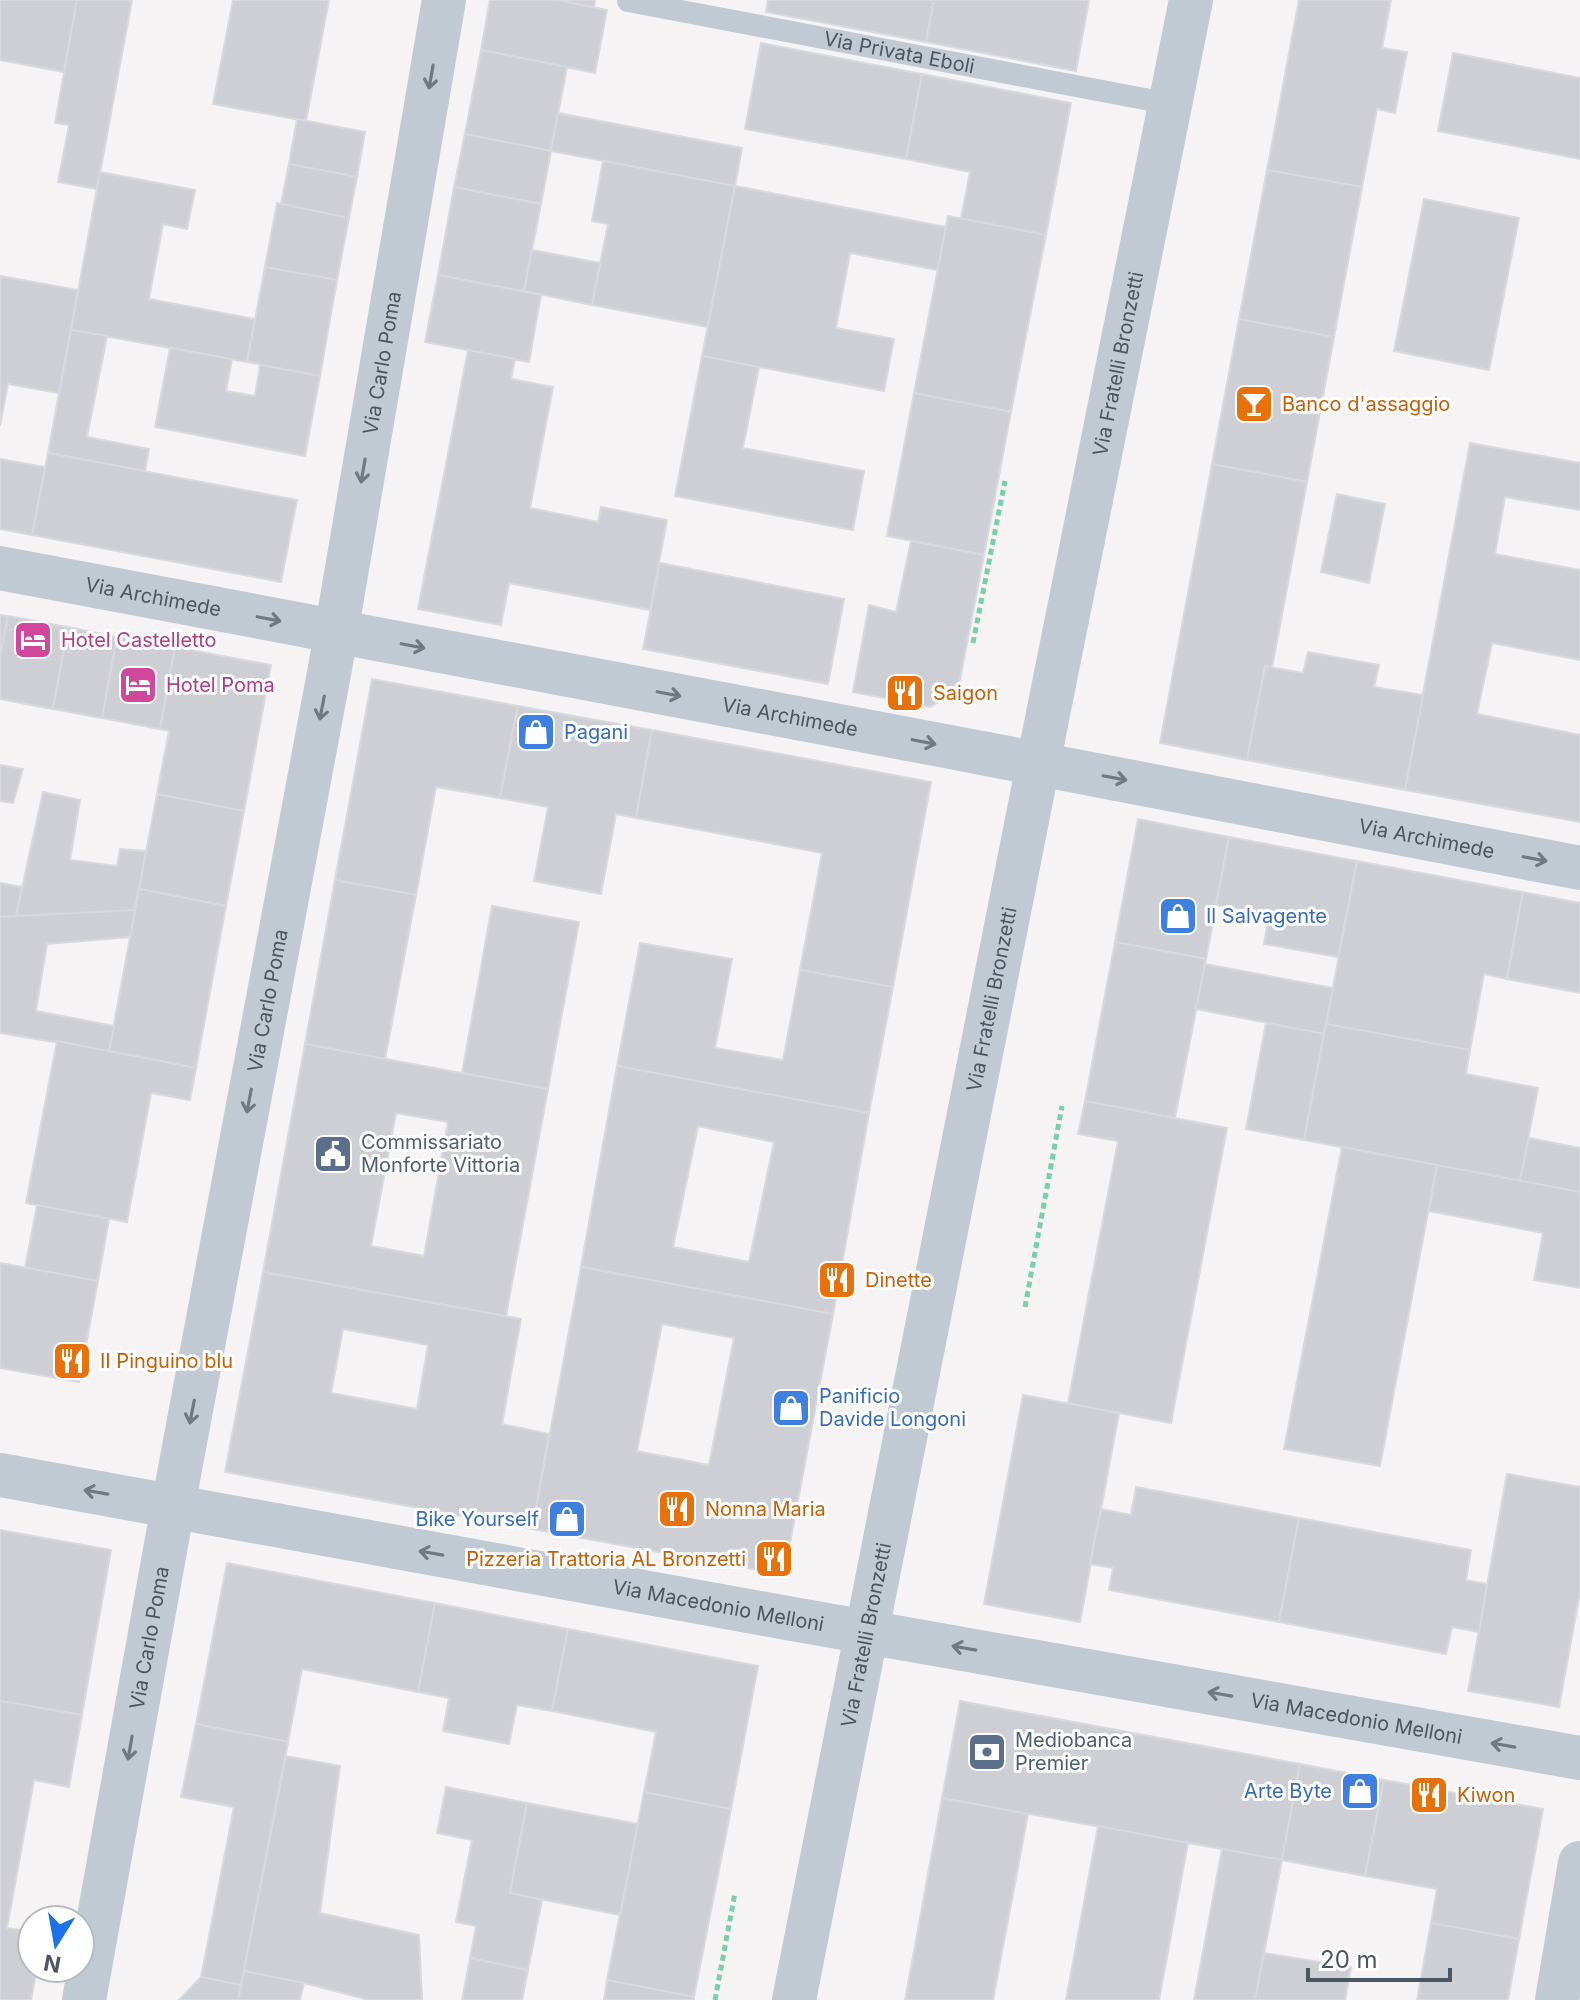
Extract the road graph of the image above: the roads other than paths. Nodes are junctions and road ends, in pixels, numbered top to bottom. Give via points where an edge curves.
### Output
1 (444, 0) edge
2 (1191, 0) edge
3 (628, 1) edge
4 (1171, 104) junction
5 (0, 568) edge
6 (336, 631) junction
7 (1038, 764) junction
8 (1580, 868) edge
9 (0, 1475) edge
10 (173, 1506) junction
11 (866, 1631) junction
12 (1580, 1758) edge
13 (1580, 1863) edge
14 (84, 2000) edge
15 (794, 2000) edge
16 (1557, 2000) edge

1 -> 6 street, Via Carlo Poma
2 - 4 street, Via Fratelli Bronzetti
3 - 4 lane, Via Privata Eboli
4 - 7 street, Via Fratelli Bronzetti
5 -> 6 street, Via Archimede
6 -> 7 street, Via Archimede
6 -> 10 street, Via Carlo Poma
7 -> 8 street, Via Archimede
7 - 11 street, Via Fratelli Bronzetti
10 -> 9 street, Via Macedonio Melloni
11 -> 10 street, Via Macedonio Melloni
10 -> 14 street, Via Carlo Poma
12 -> 11 street, Via Macedonio Melloni
11 - 15 street, Via Fratelli Bronzetti
13 - 16 street

